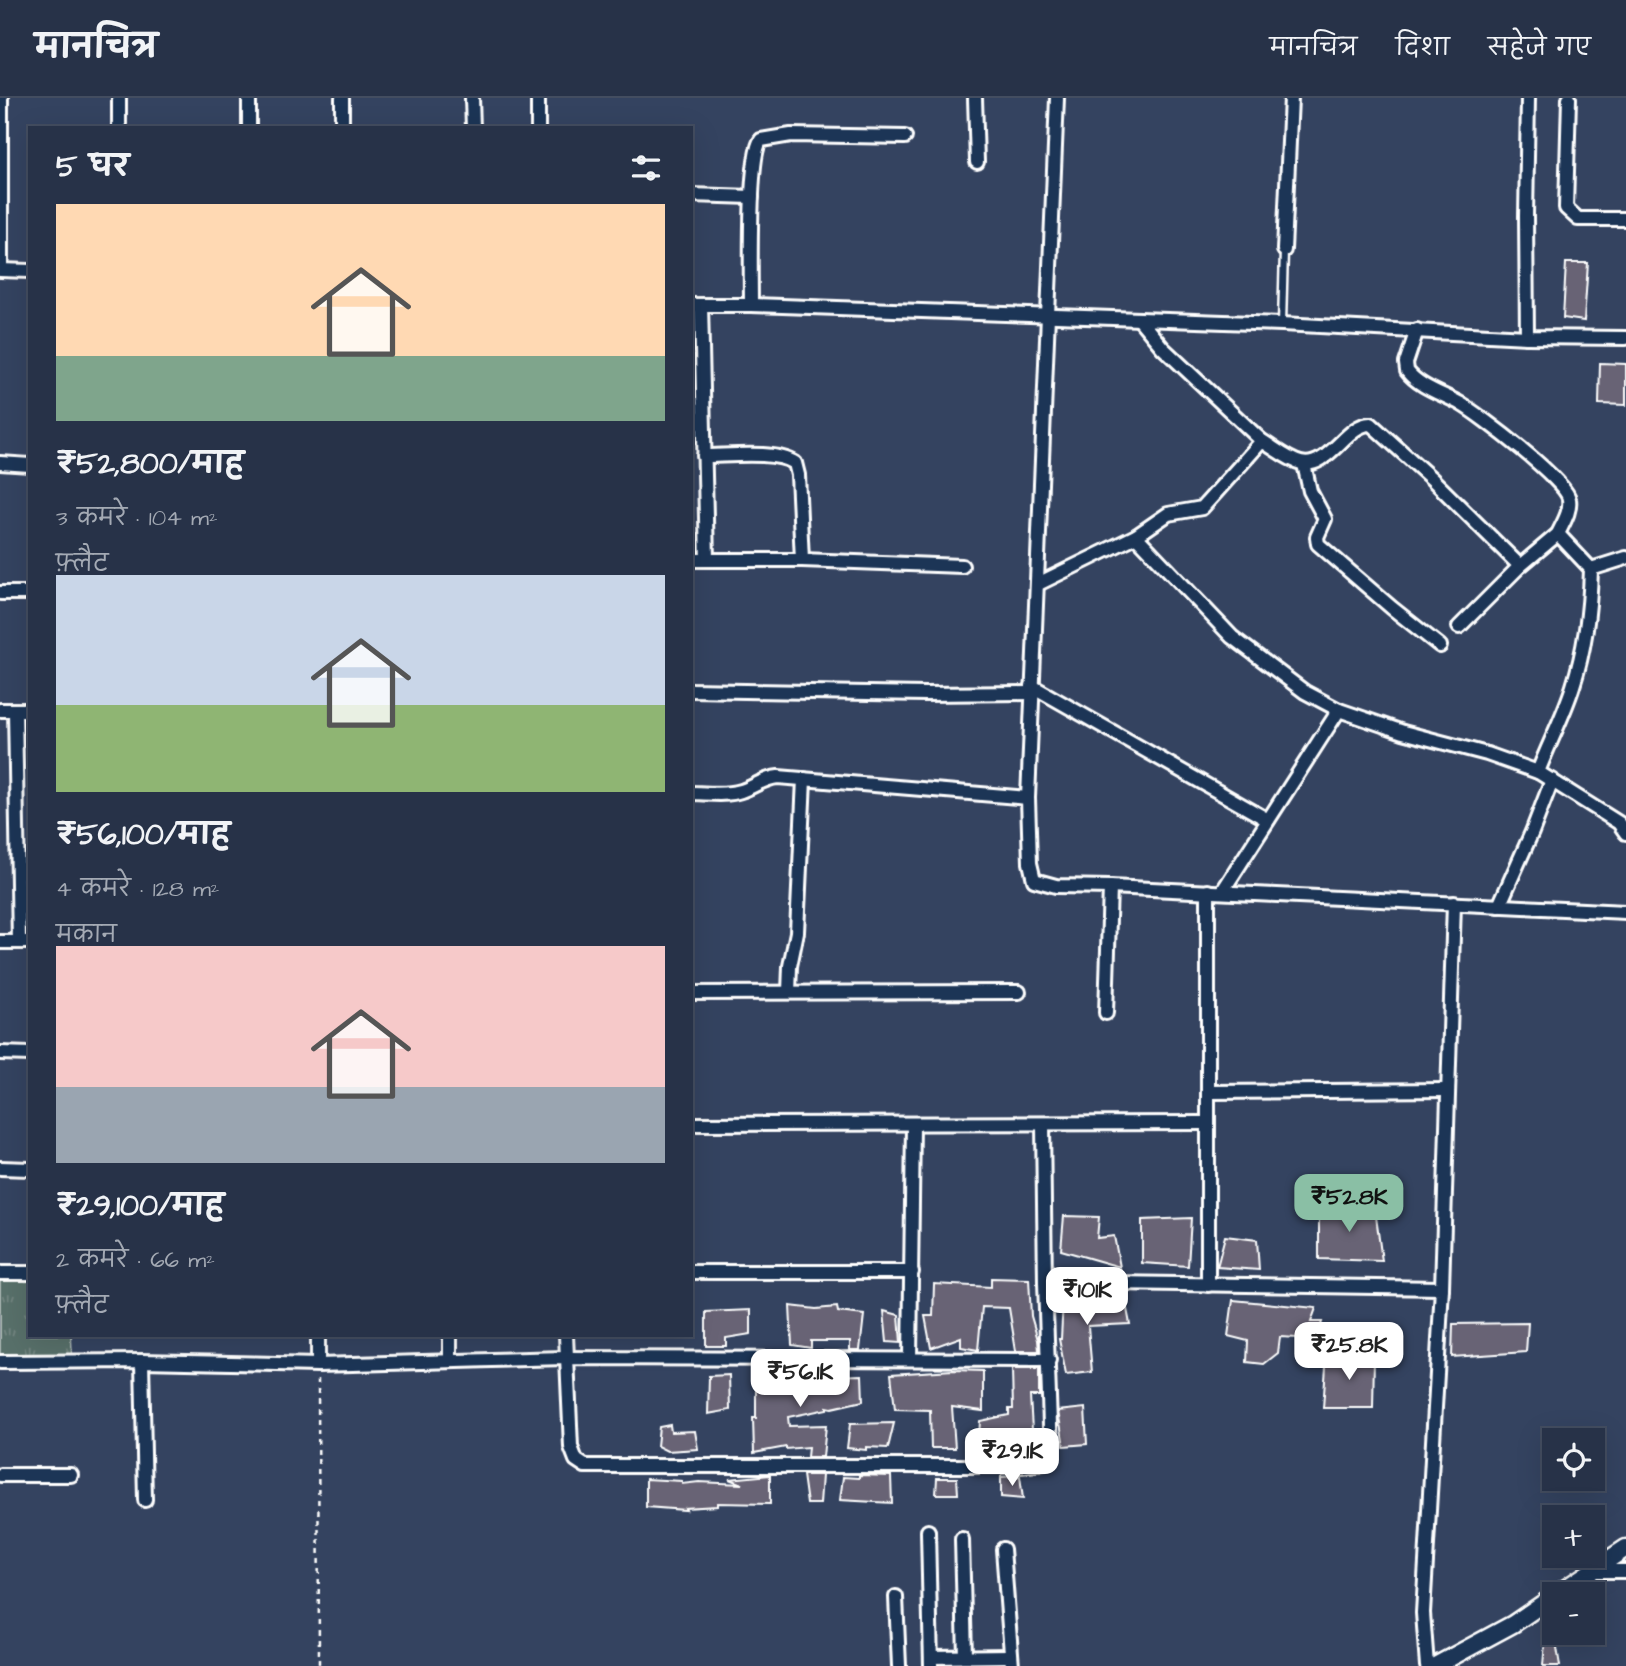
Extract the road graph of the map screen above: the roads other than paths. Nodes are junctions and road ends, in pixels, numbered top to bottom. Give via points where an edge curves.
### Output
1 (1, 98) edge
2 (119, 98) edge
3 (249, 98) edge
4 (342, 98) edge
5 (472, 98) edge
6 (538, 98) edge
7 (975, 98) edge
8 (1058, 98) edge
9 (1291, 98) edge
10 (1528, 98) edge
11 (1569, 98) edge
12 (118, 126) edge
13 (249, 126) edge
14 (342, 126) edge
15 (473, 126) edge
16 (538, 126) edge
17 (905, 137) dead end
18 (977, 162) dead end
19 (693, 195) edge
20 (752, 197) junction
21 (1626, 219) edge
22 (1284, 250) joint
23 (0, 270) edge
24 (28, 271) edge
25 (696, 305) edge
26 (751, 305) junction
27 (1048, 316) junction
28 (1139, 319) junction
29 (1282, 324) junction
30 (1417, 330) junction
31 (1527, 337) junction
32 (1626, 338) edge
33 (1262, 442) junction
34 (704, 456) junction
35 (0, 463) edge
36 (1304, 464) junction
37 (28, 466) edge
38 (1558, 534) junction
39 (1136, 536) junction
40 (1626, 558) edge
41 (693, 560) edge
42 (707, 560) junction
43 (802, 561) junction
44 (962, 565) dead end
45 (1520, 566) junction
46 (1591, 569) junction
47 (1038, 584) junction
48 (0, 593) edge
49 (28, 593) edge
50 (1459, 627) dead end
51 (1440, 646) dead end
52 (693, 690) edge
53 (1032, 690) junction
54 (0, 710) edge
55 (15, 710) junction
56 (28, 710) edge
57 (1339, 710) junction
58 (1538, 772) junction
59 (804, 779) junction
60 (1552, 780) junction
61 (693, 793) edge
62 (1028, 798) junction
63 (1268, 820) junction
64 (23, 825) edge
65 (1626, 833) edge
66 (1110, 887) junction
67 (1208, 891) junction
68 (1222, 892) junction
69 (1454, 903) junction
70 (1499, 906) junction
71 (1626, 912) edge
72 (0, 942) edge
73 (24, 942) edge
74 (789, 992) junction
75 (1018, 992) dead end
76 (693, 993) edge
77 (1106, 1013) dead end
78 (0, 1054) edge
79 (28, 1054) edge
80 (1448, 1090) junction
81 (1208, 1093) junction
82 (1208, 1123) junction
83 (914, 1124) junction
84 (1043, 1124) junction
85 (693, 1125) edge
86 (0, 1168) edge
87 (28, 1169) edge
88 (693, 1272) edge
89 (912, 1272) junction
90 (0, 1273) edge
91 (28, 1273) edge
92 (1045, 1282) junction
93 (1208, 1284) junction
94 (1442, 1288) junction
95 (318, 1337) edge
96 (450, 1337) edge
97 (566, 1337) edge
98 (565, 1358) junction
99 (910, 1359) junction
100 (450, 1360) junction
101 (1049, 1360) junction
102 (142, 1361) junction
103 (0, 1362) edge
104 (318, 1365) junction
105 (0, 1475) edge
106 (71, 1475) dead end
107 (145, 1500) dead end
108 (928, 1531) dead end
109 (962, 1539) dead end
110 (1626, 1548) edge
111 (1003, 1549) dead end
112 (1592, 1571) junction
113 (1626, 1571) edge
114 (1575, 1582) edge
115 (896, 1597) dead end
116 (1542, 1604) edge
117 (965, 1657) junction
118 (931, 1661) edge
119 (1012, 1661) edge
120 (899, 1666) edge
121 (1427, 1666) edge
122 (1435, 1666) edge

1 - 23 street
2 - 12 street
3 - 13 street
4 - 14 street
5 - 15 street
6 - 16 street
7 - 18 street
8 - 27 street
9 - 22 street
10 - 31 street
11 - 21 street via 1566,208 1578,219
17 - 20 street via 791,135 761,140 756,149
19 - 20 street
20 - 26 street
22 - 29 lane
23 - 24 street
25 - 26 street
25 - 34 street
26 - 27 street
27 - 28 street
27 - 47 street
28 - 29 street
28 - 33 street via 1163,348
29 - 30 street
30 - 31 street
30 - 38 street via 1406,363 1411,376 1496,429 1568,493 1567,516
31 - 32 street
33 - 36 street
33 - 39 street via 1205,506 1167,514
34 - 42 street
34 - 43 street via 775,456 795,463
35 - 37 street
36 - 45 street via 1321,460 1363,425 1371,425
36 - 51 street via 1310,491 1325,519 1316,539 1321,548
38 - 45 street
38 - 46 street
39 - 47 street
39 - 57 street via 1232,637 1305,692
40 - 46 street
41 - 42 street
42 - 43 street
43 - 44 street
45 - 50 street
46 - 58 street via 1588,616 1573,688
47 - 53 street
48 - 49 street
52 - 53 street
53 - 62 street
53 - 63 street
54 - 55 street
55 - 56 street
55 - 64 street
57 - 58 street
57 - 63 street
58 - 60 street
59 - 61 street via 772,777 740,792
59 - 62 street
59 - 74 street via 797,932
60 - 65 street via 1619,823
60 - 70 street
62 - 66 street via 1034,880 1056,886
63 - 68 street
64 - 73 street
66 - 67 street
66 - 77 street
67 - 68 street
67 - 81 street
68 - 69 street
69 - 70 street
69 - 80 street
70 - 71 street
72 - 73 street
74 - 75 street
74 - 76 street
78 - 79 street
80 - 81 street
80 - 94 street
81 - 82 street
82 - 84 street
82 - 93 street
83 - 84 street
83 - 85 street
83 - 89 street
84 - 92 street
86 - 87 street
88 - 89 street
89 - 99 street
90 - 91 street
92 - 93 street
92 - 101 street
93 - 94 street
94 - 121 street via 1423,1613
95 - 104 street
96 - 100 street
97 - 98 street
98 - 99 street
98 - 100 street
98 - 101 street via 572,1454 581,1464 595,1467 1036,1465 1048,1461 1051,1454
99 - 101 street
100 - 104 street
102 - 103 street
102 - 104 street
102 - 107 street
105 - 106 street
108 - 118 street
109 - 117 street
110 - 112 street
111 - 119 street
112 - 113 street
112 - 114 street
115 - 120 street
116 - 122 street
117 - 118 street
117 - 119 street

